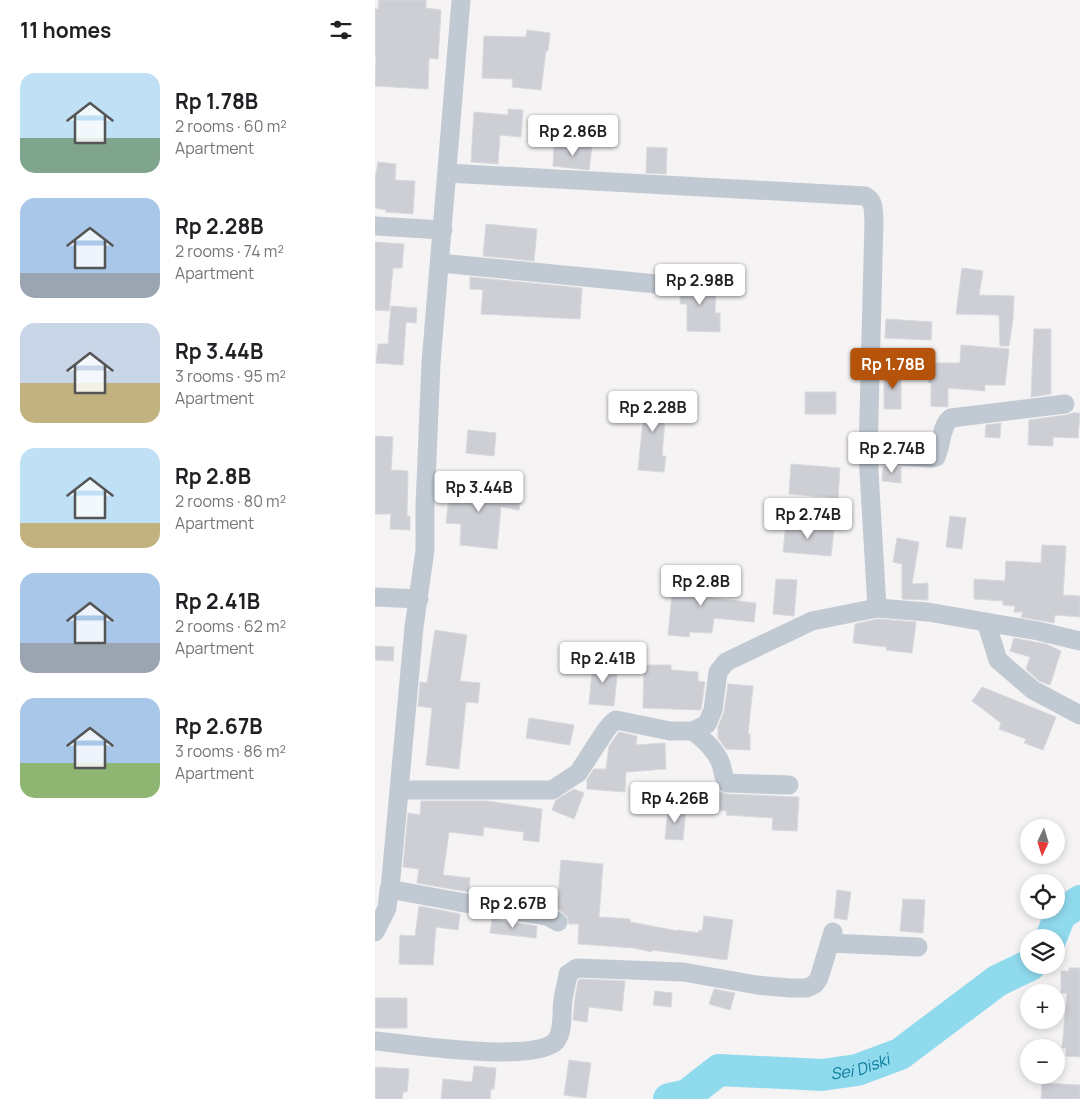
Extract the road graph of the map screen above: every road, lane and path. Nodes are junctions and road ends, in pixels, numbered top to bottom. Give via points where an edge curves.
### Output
1 (461, 0) edge
2 (448, 173) junction
3 (375, 226) edge
4 (443, 230) junction
5 (440, 263) junction
6 (667, 285) dead end
7 (1065, 404) dead end
8 (868, 454) junction
9 (375, 597) edge
10 (419, 599) junction
11 (877, 608) junction
12 (986, 622) junction
13 (1080, 641) edge
14 (1080, 715) edge
15 (693, 731) junction
16 (789, 785) dead end
17 (401, 790) junction
18 (389, 889) junction
19 (558, 922) dead end
20 (375, 932) edge
21 (918, 947) dead end
22 (375, 1041) edge

1 - 2 street
2 - 4 street
2 - 8 street via 869,198 874,221
3 - 4 street
4 - 5 street
5 - 6 street
5 - 10 street via 431,363 425,550
7 - 8 street via 951,418 945,426 939,452 932,458
8 - 11 street
9 - 10 street
10 - 17 street
11 - 12 street via 928,612
11 - 15 street via 812,621 726,662 718,672 713,710 707,724
12 - 13 street
12 - 14 street via 998,660 1033,690
15 - 16 street via 709,745 720,762 727,783
15 - 17 street via 670,731 616,720 578,773 552,790
17 - 18 street
18 - 19 street via 547,916
18 - 20 street via 387,908
21 - 22 street via 832,938 819,978 807,988 757,985 665,970 577,968 568,974 560,1034 545,1048 515,1052 480,1051

